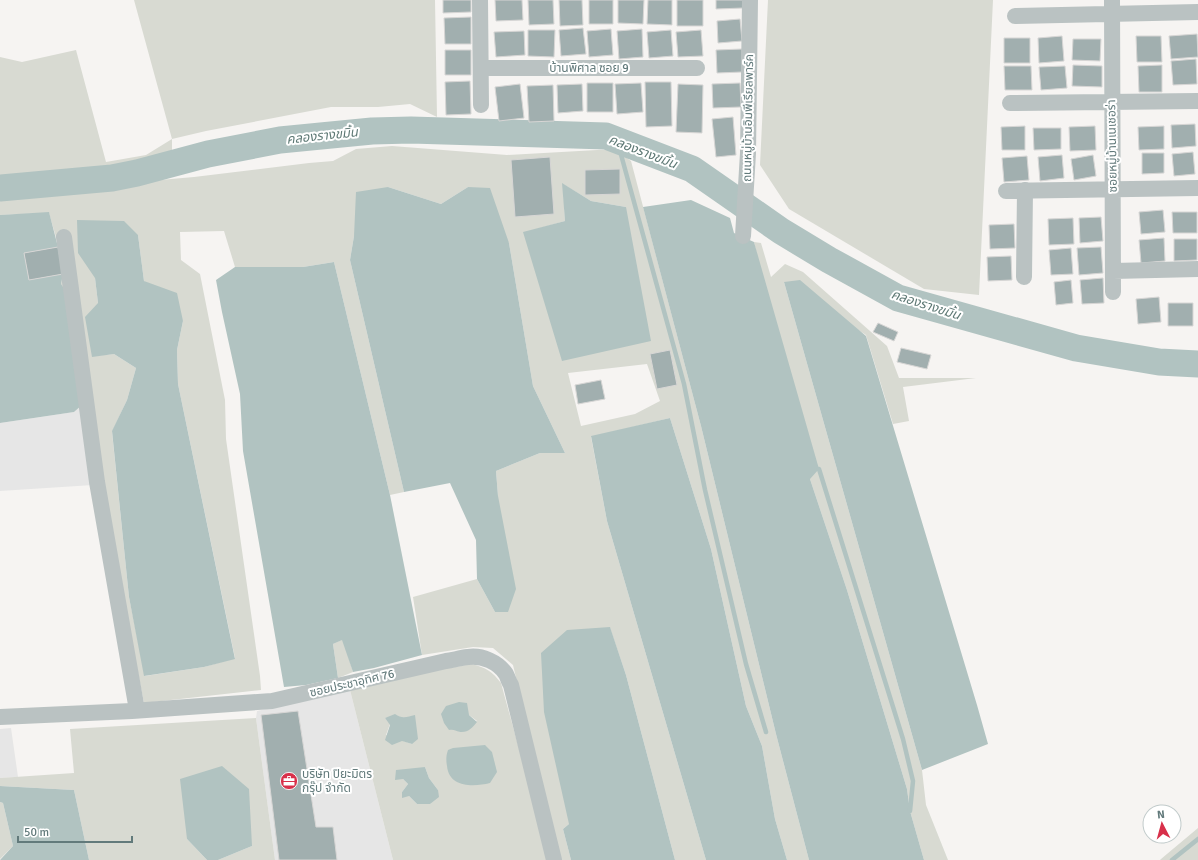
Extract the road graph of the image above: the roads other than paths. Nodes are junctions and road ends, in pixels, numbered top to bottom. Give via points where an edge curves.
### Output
1 (480, 0) edge
2 (750, 0) edge
3 (1112, 7) edge
4 (1198, 12) edge
5 (1015, 16) dead end
6 (481, 68) junction
7 (697, 68) dead end
8 (1198, 101) edge
9 (1111, 102) junction
10 (1010, 103) dead end
11 (480, 105) dead end
12 (1198, 188) edge
13 (1113, 189) junction
14 (1025, 190) junction
15 (1006, 191) dead end
16 (743, 236) dead end
17 (64, 237) dead end
18 (1198, 270) edge
19 (1113, 271) junction
20 (1024, 277) dead end
21 (1113, 292) dead end
22 (137, 710) junction
23 (0, 717) edge
24 (554, 860) edge

1 - 6 street
2 - 16 street, ถนนหมู่บ้านอิมพีเรียลพาร์ค via 748,153
3 - 4 street
3 - 5 street
3 - 9 street, ซอยหมู่บ้านเนเชอร่า
6 - 7 street, บ้านพิศาล ซอย 9
6 - 11 street
8 - 9 street
9 - 10 street
9 - 13 street, ซอยหมู่บ้านเนเชอร่า
12 - 13 street
13 - 14 street
13 - 19 street, ซอยหมู่บ้านเนเชอร่า
14 - 15 street
14 - 20 street
17 - 22 street via 97,482
18 - 19 street
19 - 21 street, ซอยหมู่บ้านเนเชอร่า
22 - 23 street, ซอยประชาอุทิศ 76
22 - 24 street, ซอยประชาอุทิศ 76 via 272,701 446,661 468,657 486,659 506,674 511,685

